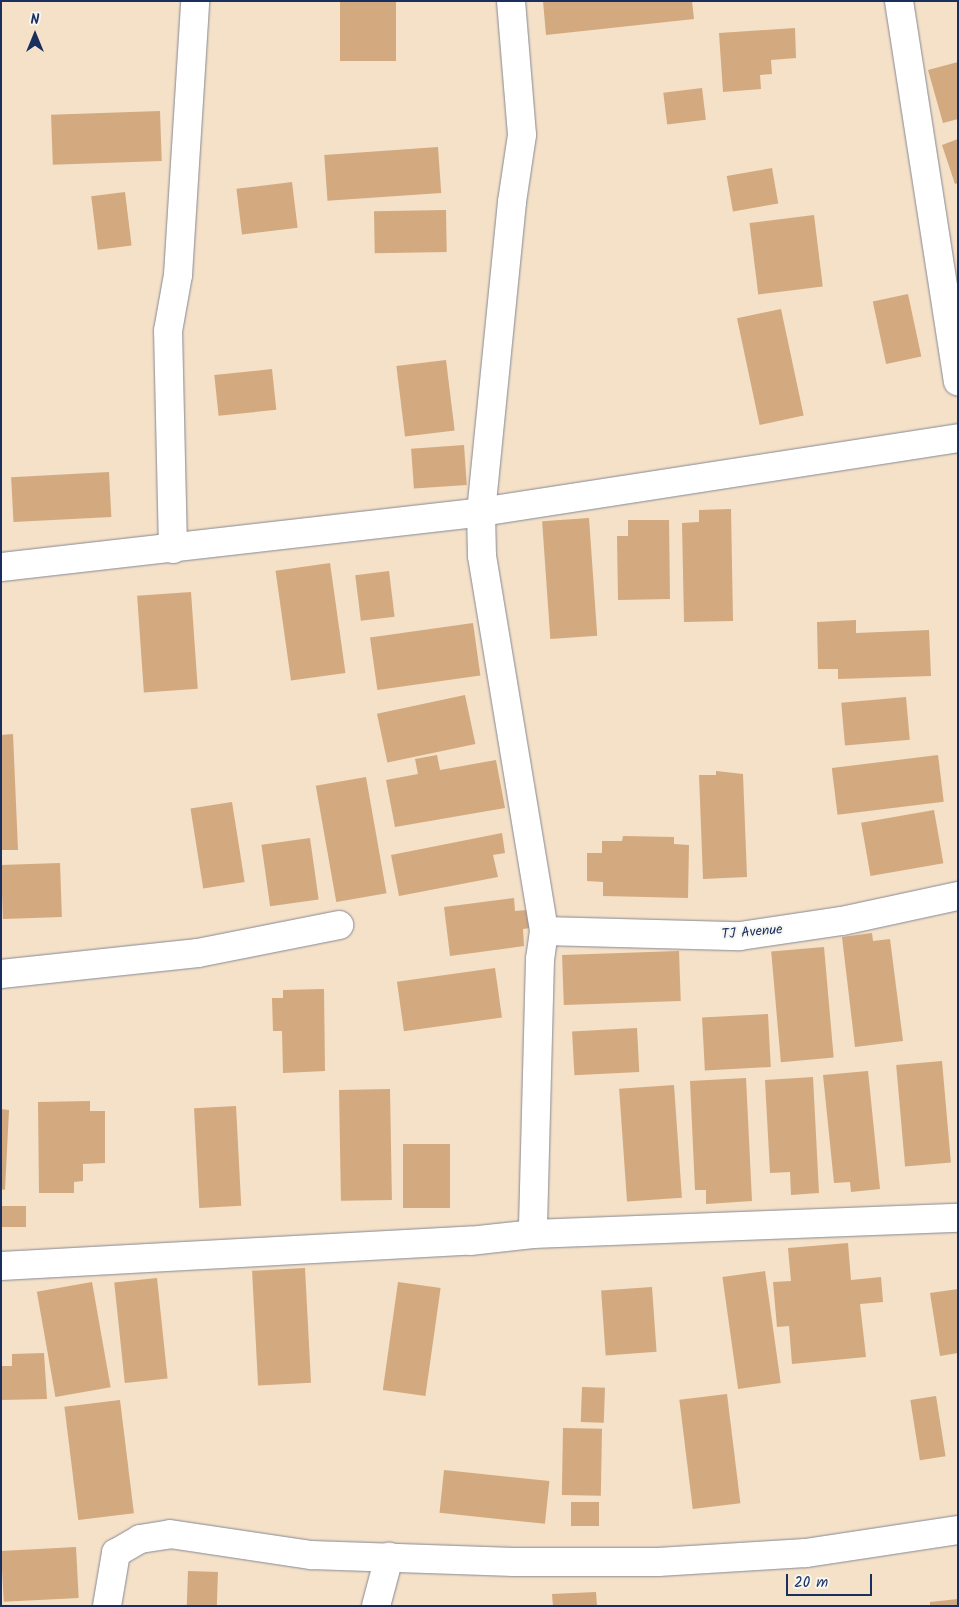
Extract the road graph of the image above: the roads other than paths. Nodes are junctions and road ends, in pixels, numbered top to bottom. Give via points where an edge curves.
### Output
1 (195, 1) edge
2 (511, 1) edge
3 (899, 1) edge
4 (958, 381) edge
5 (958, 438) edge
6 (481, 512) junction
7 (173, 549) junction
8 (1, 567) edge
9 (958, 896) edge
10 (339, 926) dead end
11 (544, 931) junction
12 (1, 974) edge
13 (958, 1218) edge
14 (533, 1234) junction
15 (1, 1266) edge
16 (958, 1530) edge
17 (389, 1557) junction
18 (107, 1606) edge
19 (376, 1606) edge

1 - 7 street via 178,276 168,331
2 - 6 street via 522,135 512,202
3 - 4 street
5 - 6 street
6 - 7 street
6 - 11 street via 482,556
7 - 8 street
9 - 11 street, TJ Avenue via 842,921 740,936
10 - 12 street via 198,953
11 - 14 street via 540,959
13 - 14 street
14 - 15 street via 460,1242
16 - 17 street via 806,1553 658,1562
17 - 18 street via 311,1556 170,1534 140,1539 116,1553
17 - 19 street

